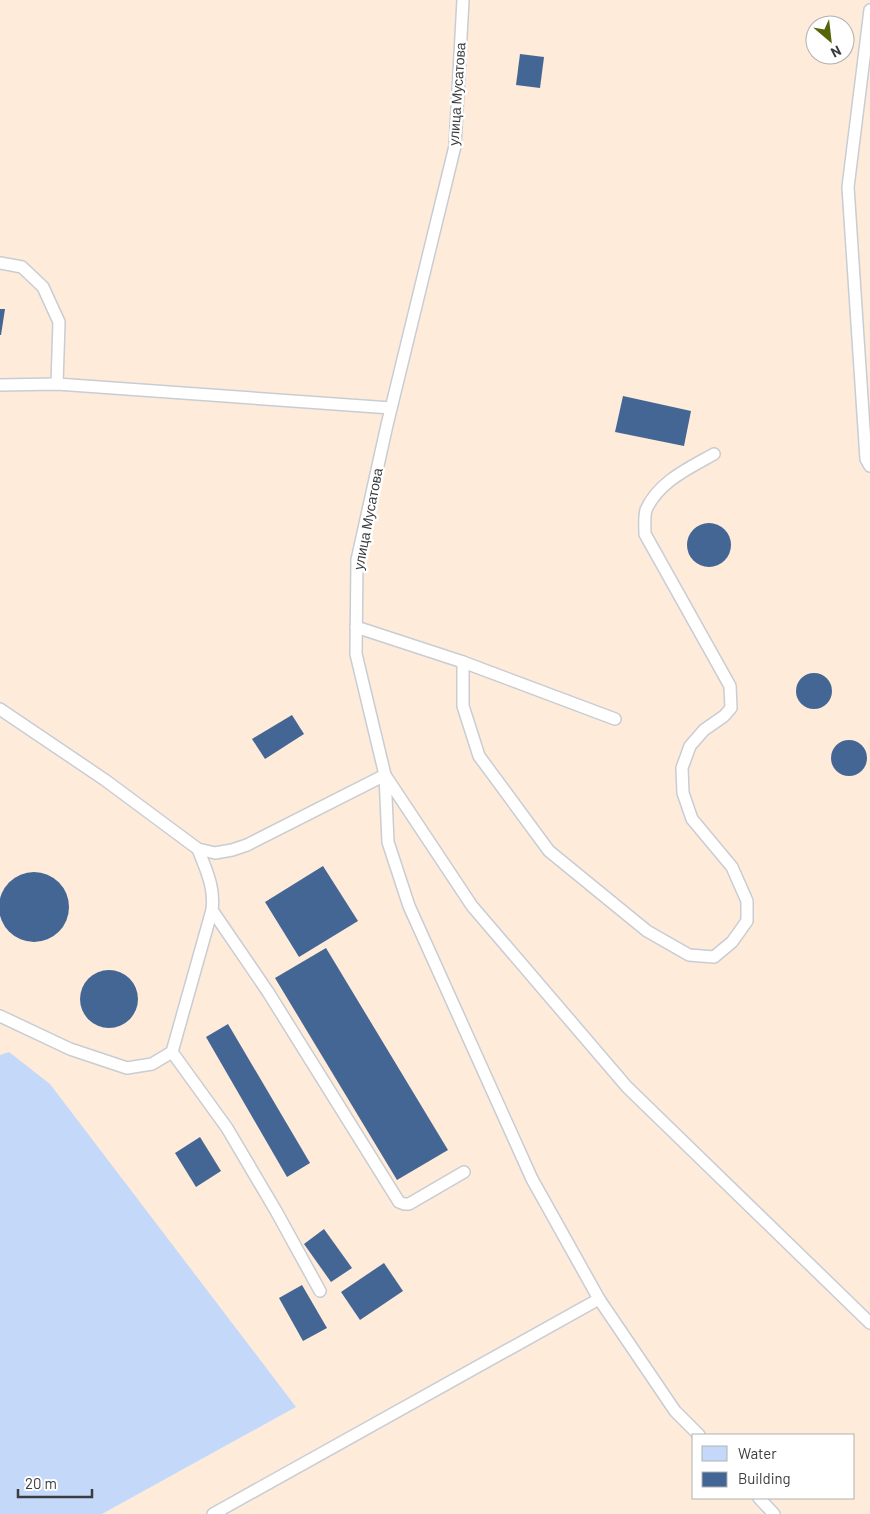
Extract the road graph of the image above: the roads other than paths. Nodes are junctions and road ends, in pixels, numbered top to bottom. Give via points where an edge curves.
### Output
1 (463, 0) edge
2 (870, 10) edge
3 (0, 263) edge
4 (57, 384) junction
5 (0, 385) edge
6 (391, 408) junction
7 (714, 454) dead end
8 (870, 466) edge
9 (356, 627) junction
10 (463, 662) junction
11 (0, 709) edge
12 (615, 719) dead end
13 (385, 775) junction
14 (198, 849) junction
15 (212, 910) junction
16 (0, 1016) edge
17 (172, 1052) junction
18 (464, 1172) dead end
19 (320, 1291) dead end
20 (599, 1299) junction
21 (870, 1323) edge
22 (698, 1434) edge
23 (760, 1499) edge
24 (213, 1514) edge
25 (774, 1514) edge

1 - 6 lane, улица Мусатова via 455,146
2 - 8 lane via 848,186 866,458
3 - 4 lane via 22,267 43,287 58,322
4 - 5 lane
4 - 6 lane
6 - 9 lane, улица Мусатова via 358,560
7 - 10 lane via 676,475 655,495 646,512 645,534 730,686 731,708 690,746 682,768 683,793 692,819 732,867 748,901 747,921 732,942 714,957 689,955 647,931 549,851 480,756 463,706
9 - 10 lane
9 - 13 lane, улица Мусатова via 356,654
10 - 12 lane
11 - 14 lane via 105,780
13 - 14 lane via 232,850 215,853
13 - 20 lane via 388,842 409,906 532,1179
13 - 21 lane via 472,906 627,1087
14 - 15 lane via 213,889
15 - 17 lane
15 - 18 lane via 268,992 400,1202 409,1204
16 - 17 lane via 70,1049 127,1068 152,1064
17 - 19 lane via 227,1128
20 - 22 lane via 675,1410
20 - 24 lane
23 - 25 lane

